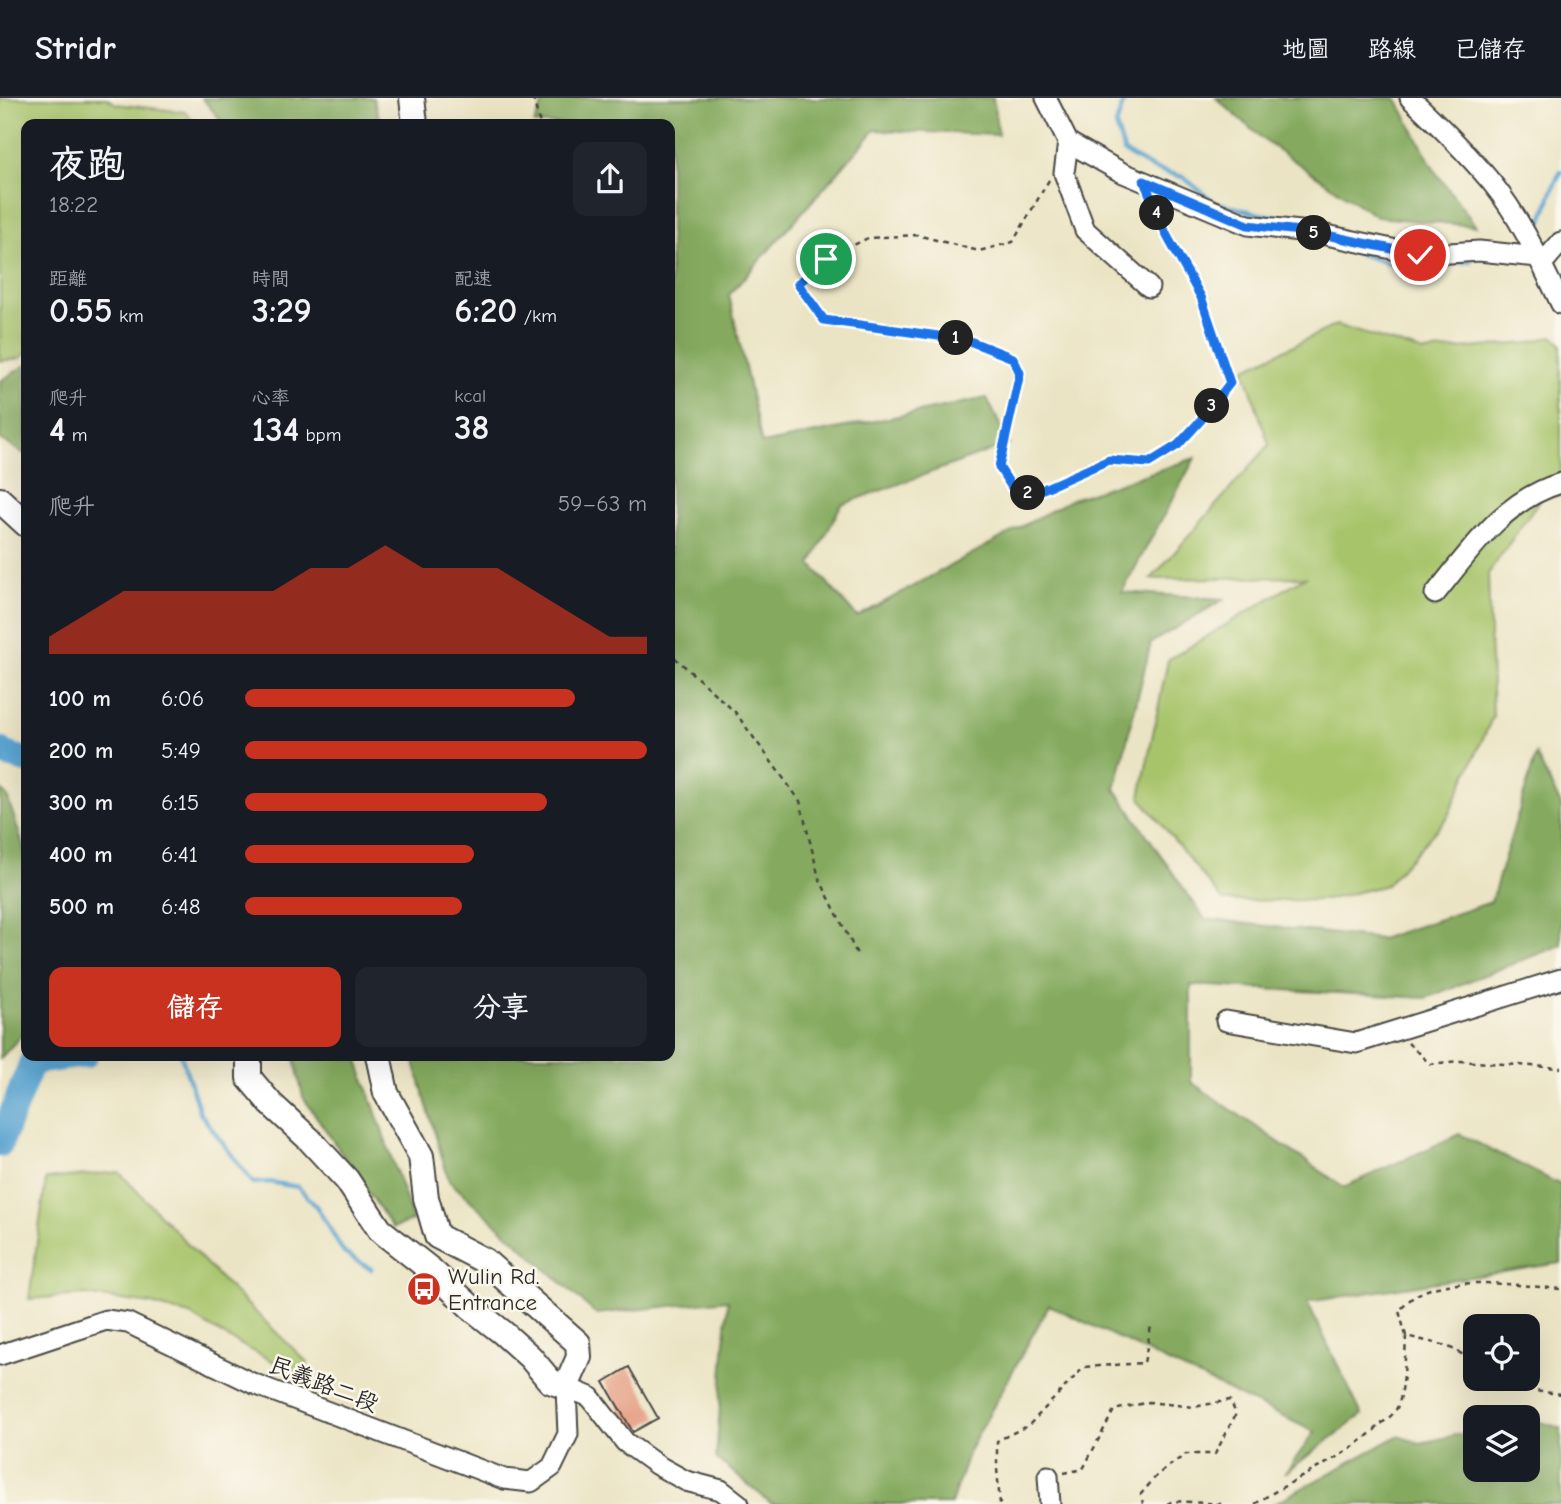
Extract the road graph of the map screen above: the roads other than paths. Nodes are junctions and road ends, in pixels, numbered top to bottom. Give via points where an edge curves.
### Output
1 (412, 98) edge
2 (1045, 98) edge
3 (1410, 98) edge
4 (414, 119) edge
5 (1068, 142) junction
6 (1561, 242) edge
7 (1531, 252) junction
8 (1149, 287) dead end
9 (1561, 304) edge
10 (1561, 483) edge
11 (0, 500) edge
12 (21, 519) edge
13 (1435, 594) dead end
14 (1561, 979) edge
15 (1226, 1021) dead end
16 (249, 1061) edge
17 (379, 1061) edge
18 (0, 1355) edge
19 (566, 1387) junction
20 (1048, 1476) road end
21 (738, 1504) edge
22 (1050, 1504) edge

1 - 4 main road
2 - 5 street
3 - 7 street via 1493,185
5 - 7 street via 1121,172 1248,225 1317,233 1420,255
5 - 8 street via 1064,173 1085,230
6 - 7 street
7 - 9 street
10 - 13 street via 1537,490 1491,525
11 - 12 main road
14 - 15 street via 1356,1042
16 - 19 main road via 249,1079 347,1180 380,1230 502,1332 550,1381
17 - 19 main road via 386,1093 421,1156 437,1236 485,1261 578,1343 579,1357
18 - 19 street, 民義路二段 via 106,1320 128,1323 253,1383 504,1479 531,1482 552,1467 568,1434
19 - 21 street via 590,1397 625,1442 657,1465 685,1481 721,1490
20 - 22 street

